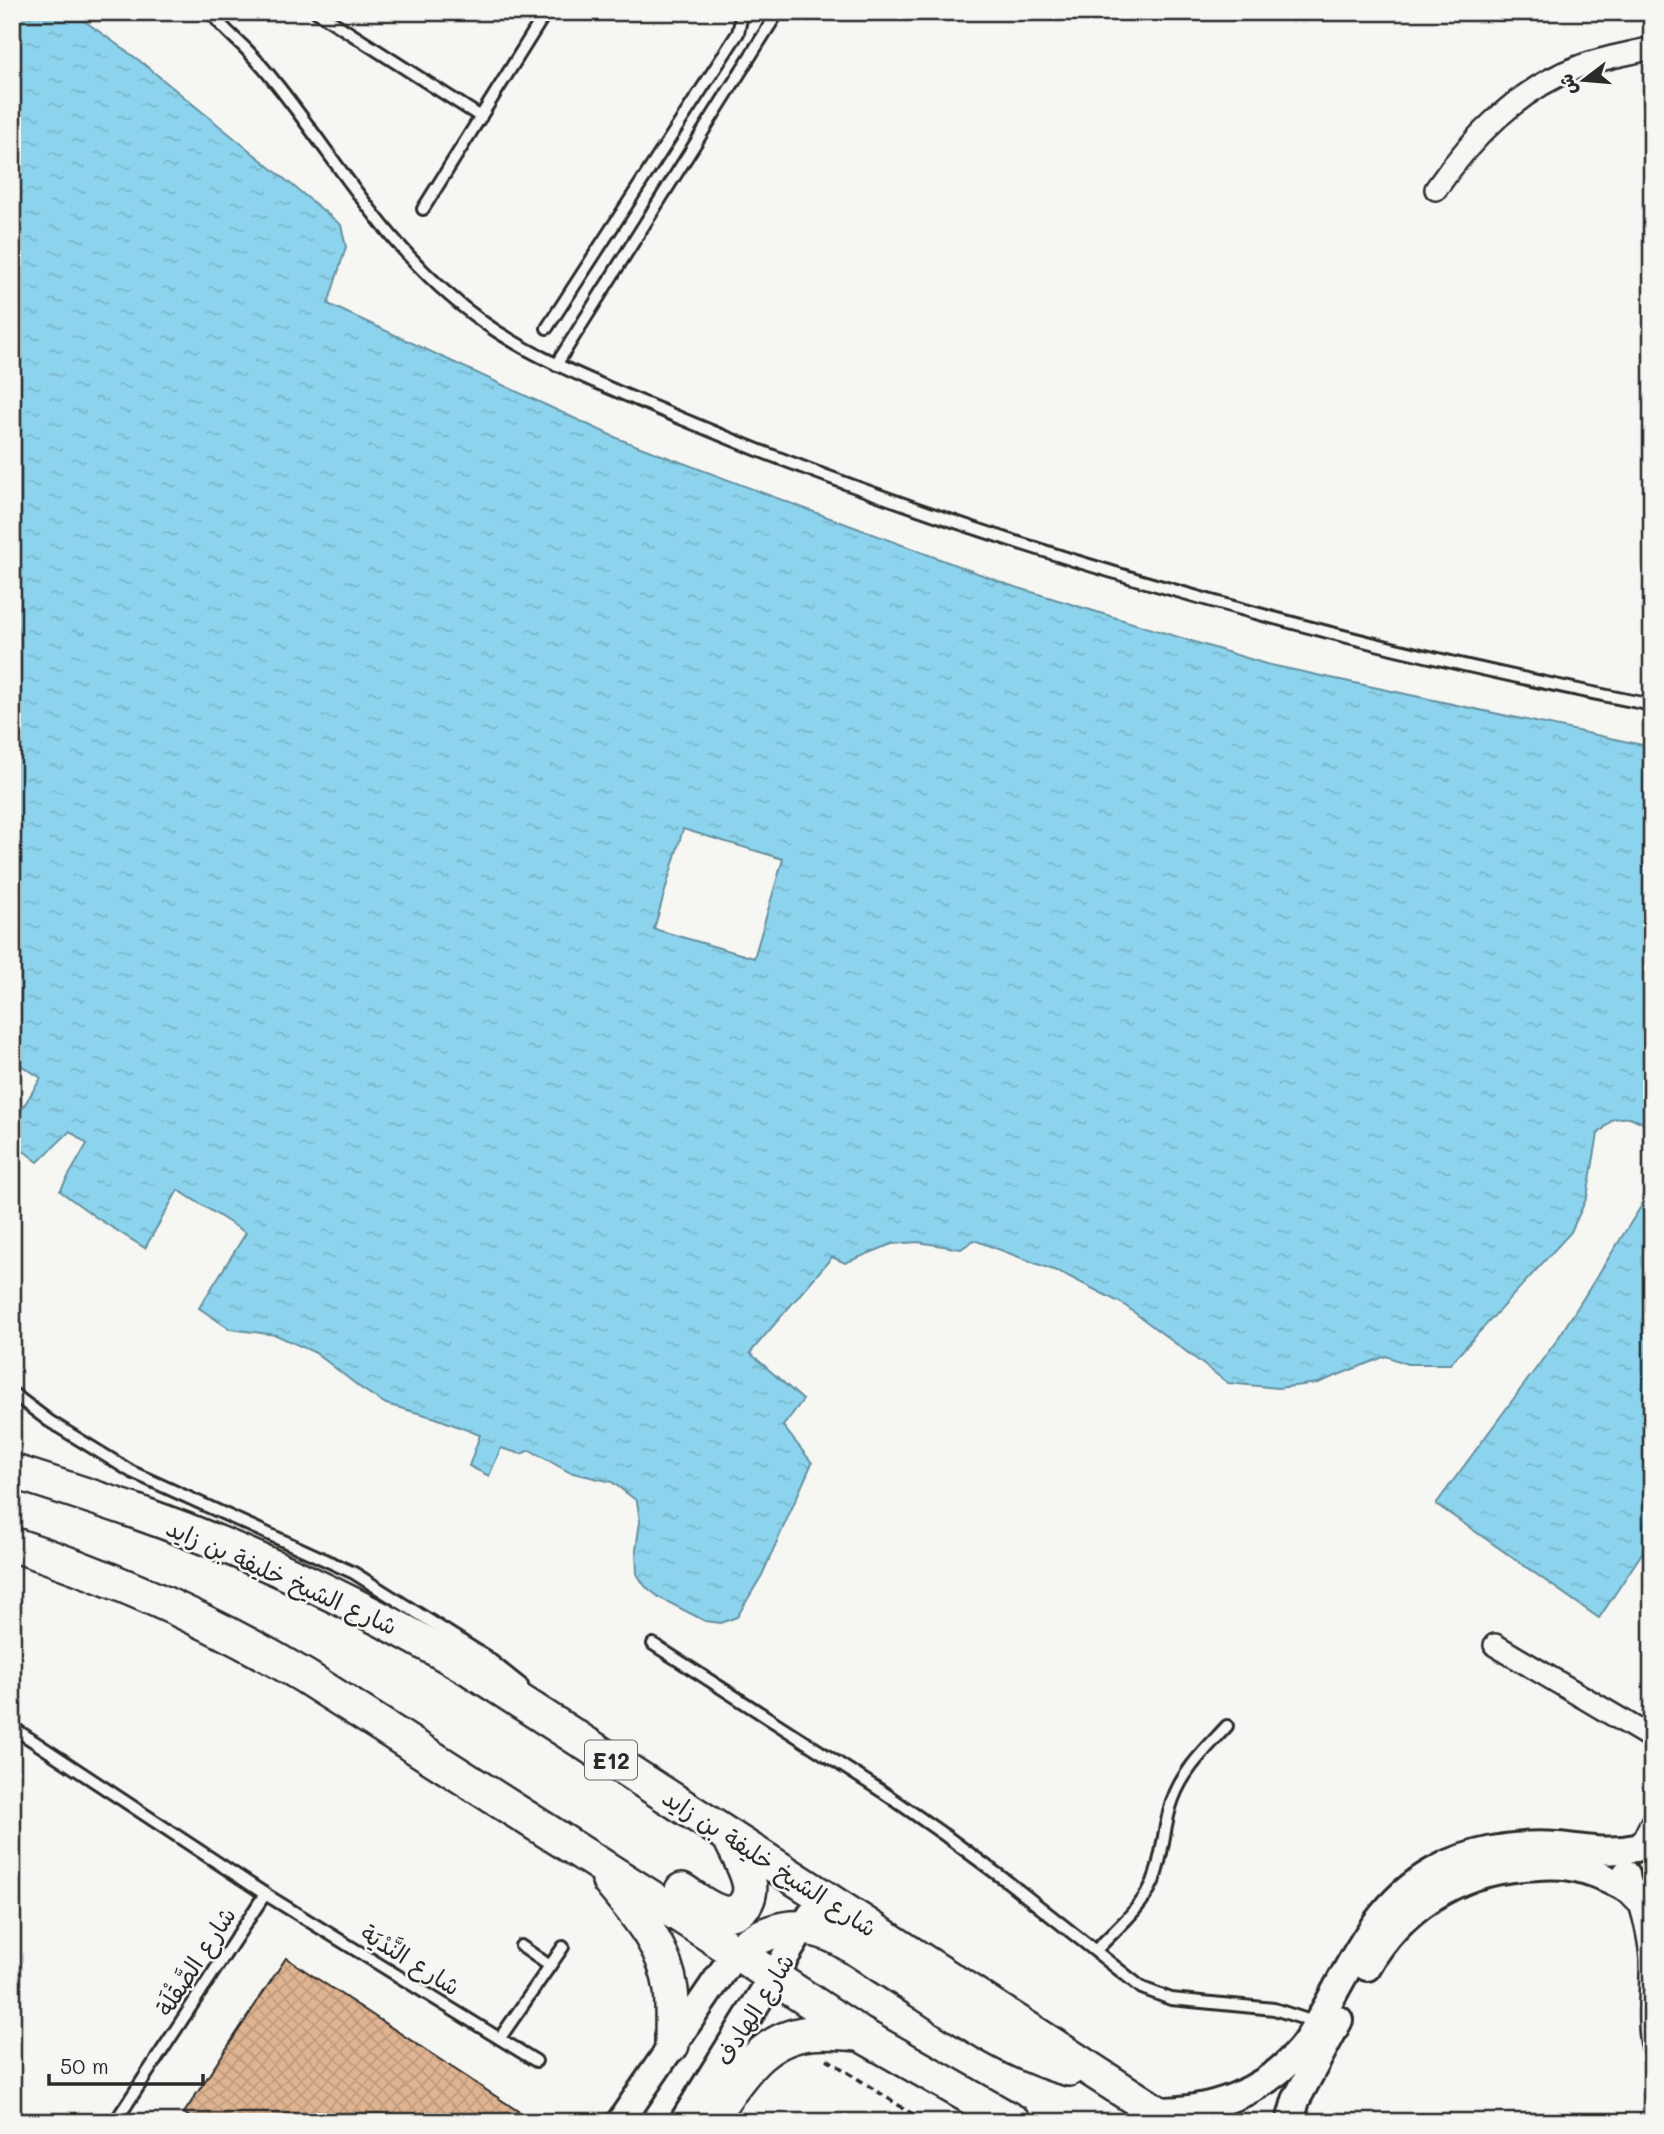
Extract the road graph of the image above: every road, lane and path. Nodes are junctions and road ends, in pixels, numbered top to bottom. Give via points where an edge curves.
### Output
1 (211, 12) edge
2 (317, 12) edge
3 (546, 12) edge
4 (737, 12) edge
5 (778, 12) edge
6 (1652, 48) edge
7 (481, 117) junction
8 (1436, 189) dead end
9 (423, 209) dead end
10 (547, 328) dead end
11 (556, 365) junction
12 (1652, 705) edge
13 (12, 1393) edge
14 (12, 1471) edge
15 (12, 1544) edge
16 (653, 1644) dead end
17 (1495, 1644) dead end
18 (1227, 1726) dead end
19 (12, 1727) edge
20 (558, 1727) junction
21 (1652, 1738) edge
22 (450, 1769) junction
23 (729, 1836) junction
24 (1645, 1838) edge
25 (589, 1857) junction
26 (265, 1894) junction
27 (823, 1896) junction
28 (1641, 1899) edge
29 (804, 1928) junction
30 (521, 1945) dead end
31 (564, 1947) dead end
32 (1095, 1951) junction
33 (736, 1952) junction
34 (1652, 1961) edge
35 (550, 1966) junction
36 (774, 1976) junction
37 (1317, 2023) junction
38 (860, 2034) junction
39 (500, 2038) junction
40 (1652, 2044) edge
41 (672, 2045) junction
42 (821, 2055) dead end
43 (536, 2061) dead end
44 (1098, 2073) junction
45 (1165, 2116) edge
46 (115, 2122) edge
47 (620, 2122) edge
48 (683, 2122) edge
49 (705, 2122) edge
50 (925, 2122) edge
51 (1014, 2122) edge
52 (1290, 2122) edge

1 - 11 lane via 273,79 405,254 487,325
2 - 7 lane
3 - 7 lane
4 - 10 lane via 741,19 738,33
5 - 11 lane
6 - 8 street via 1579,66 1540,84 1505,110 1455,161
7 - 9 lane
11 - 12 lane via 841,482 1061,557 1373,644
13 - 20 lane via 132,1472 320,1556 384,1590 507,1672
14 - 20 main road, شارع الشيخ خليفة بن زايد / E12 via 195,1534 326,1593 447,1655
15 - 22 main road via 100,1574 204,1621 304,1676
16 - 32 lane via 925,1822
17 - 21 street
18 - 32 lane via 1178,1786 1157,1869 1145,1896
19 - 26 lane, شارع النَّدْيَة
20 - 23 main road, شارع الشيخ خليفة بن زايد / E12
22 - 23 main road via 488,1774 526,1791 718,1913 729,1914 746,1903 750,1893
22 - 25 main road
23 - 27 main road, شارع الشيخ خليفة بن زايد / E12
24 - 28 street via 1626,1868 1626,1880
24 - 37 street via 1608,1852 1556,1846 1510,1848 1484,1852 1436,1870 1401,1894 1373,1925
25 - 33 main road
25 - 41 main road via 656,1942 671,1990
26 - 39 lane, شارع النَّدْيَة
26 - 46 lane, شارع الصَّقْلَة
27 - 29 street, شارع الهادف
27 - 44 main road, شارع الشيخ خليفة بن زايد / E12
28 - 34 street
28 - 52 street via 1612,1880 1553,1865 1485,1873 1463,1880 1421,1905 1373,1958 1303,2085
29 - 33 main road via 767,1933
29 - 36 street, شارع الهادف
29 - 44 main road via 850,1945 1016,2050 1054,2065
30 - 35 lane
31 - 35 lane
32 - 37 lane via 1128,1979 1171,1999 1273,2009
33 - 36 main road
33 - 41 street, شارع الهادف
34 - 40 street via 1648,2010
35 - 39 lane
36 - 38 main road
36 - 48 street, شارع الهادف
37 - 45 street via 1291,2060 1252,2089 1222,2102
38 - 49 main road via 813,2033 779,2041 751,2061
38 - 51 main road
39 - 43 lane, شارع النَّدْيَة
41 - 47 street, شارع الهادف
42 - 50 path
44 - 45 main road, شارع الشيخ خليفة بن زايد / E12

